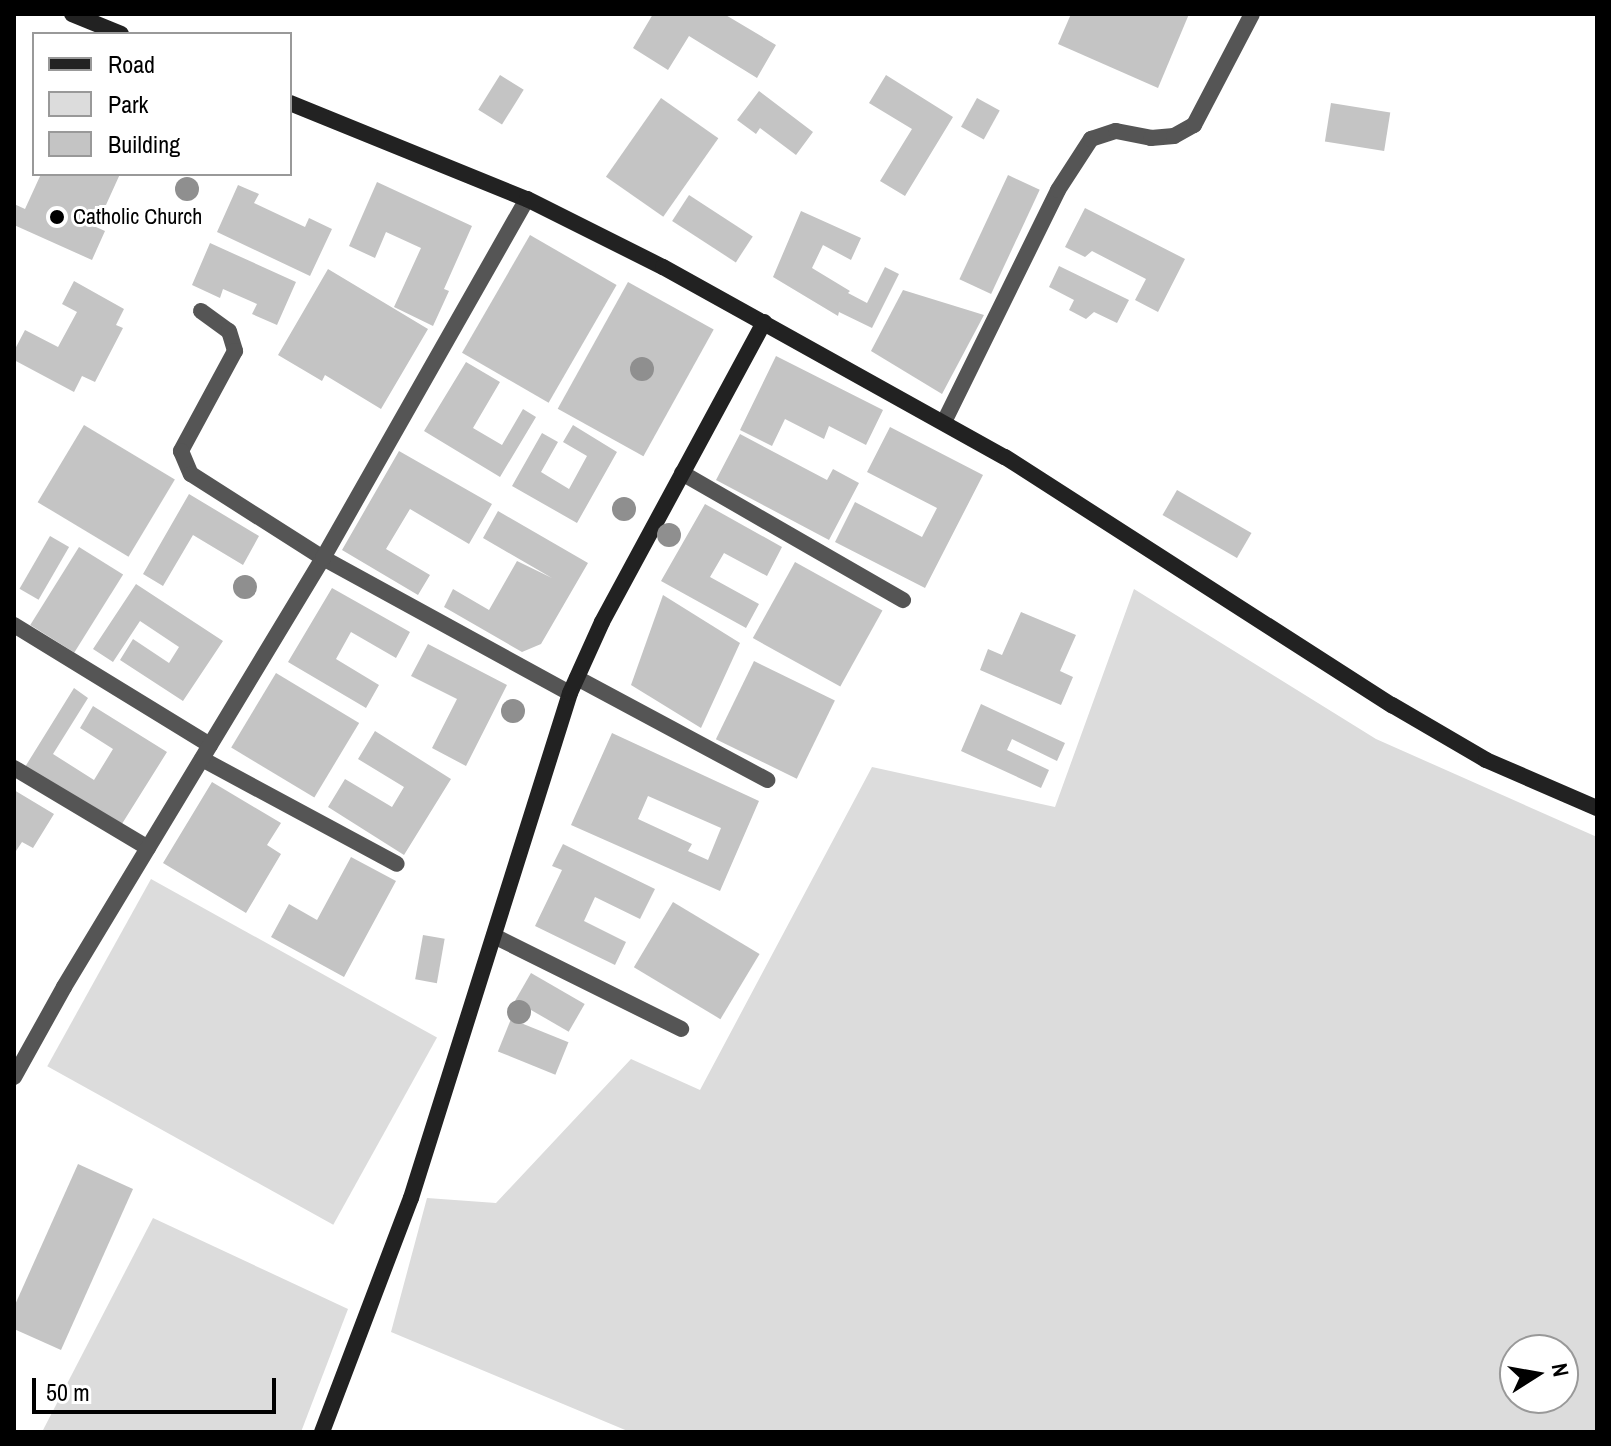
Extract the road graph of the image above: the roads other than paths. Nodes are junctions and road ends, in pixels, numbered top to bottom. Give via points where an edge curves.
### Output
1 (72, 14) edge
2 (1252, 14) edge
3 (116, 32) edge
4 (292, 104) edge
5 (527, 199) junction
6 (201, 311) dead end
7 (764, 322) junction
8 (944, 422) junction
9 (682, 473) junction
10 (323, 558) junction
11 (903, 600) dead end
12 (14, 625) edge
13 (573, 686) junction
14 (206, 752) junction
15 (14, 768) edge
16 (767, 780) dead end
17 (1597, 808) edge
18 (148, 848) junction
19 (397, 864) dead end
20 (494, 936) junction
21 (681, 1029) dead end
22 (14, 1077) edge
23 (322, 1432) edge

1 - 3 street
2 - 8 street via 1194,125 1174,136 1116,131 1091,139 1058,190
4 - 5 street
5 - 7 street
5 - 10 street
6 - 10 street via 229,331 235,351 181,451 183,462 191,474
7 - 8 street
7 - 9 street
8 - 17 street via 1432,729 1486,760
9 - 11 street
9 - 13 street
10 - 13 street
10 - 14 street
12 - 14 street
13 - 16 street
13 - 20 street
14 - 18 street
14 - 19 street
15 - 18 street
18 - 22 street
20 - 21 street
20 - 23 street via 411,1198

